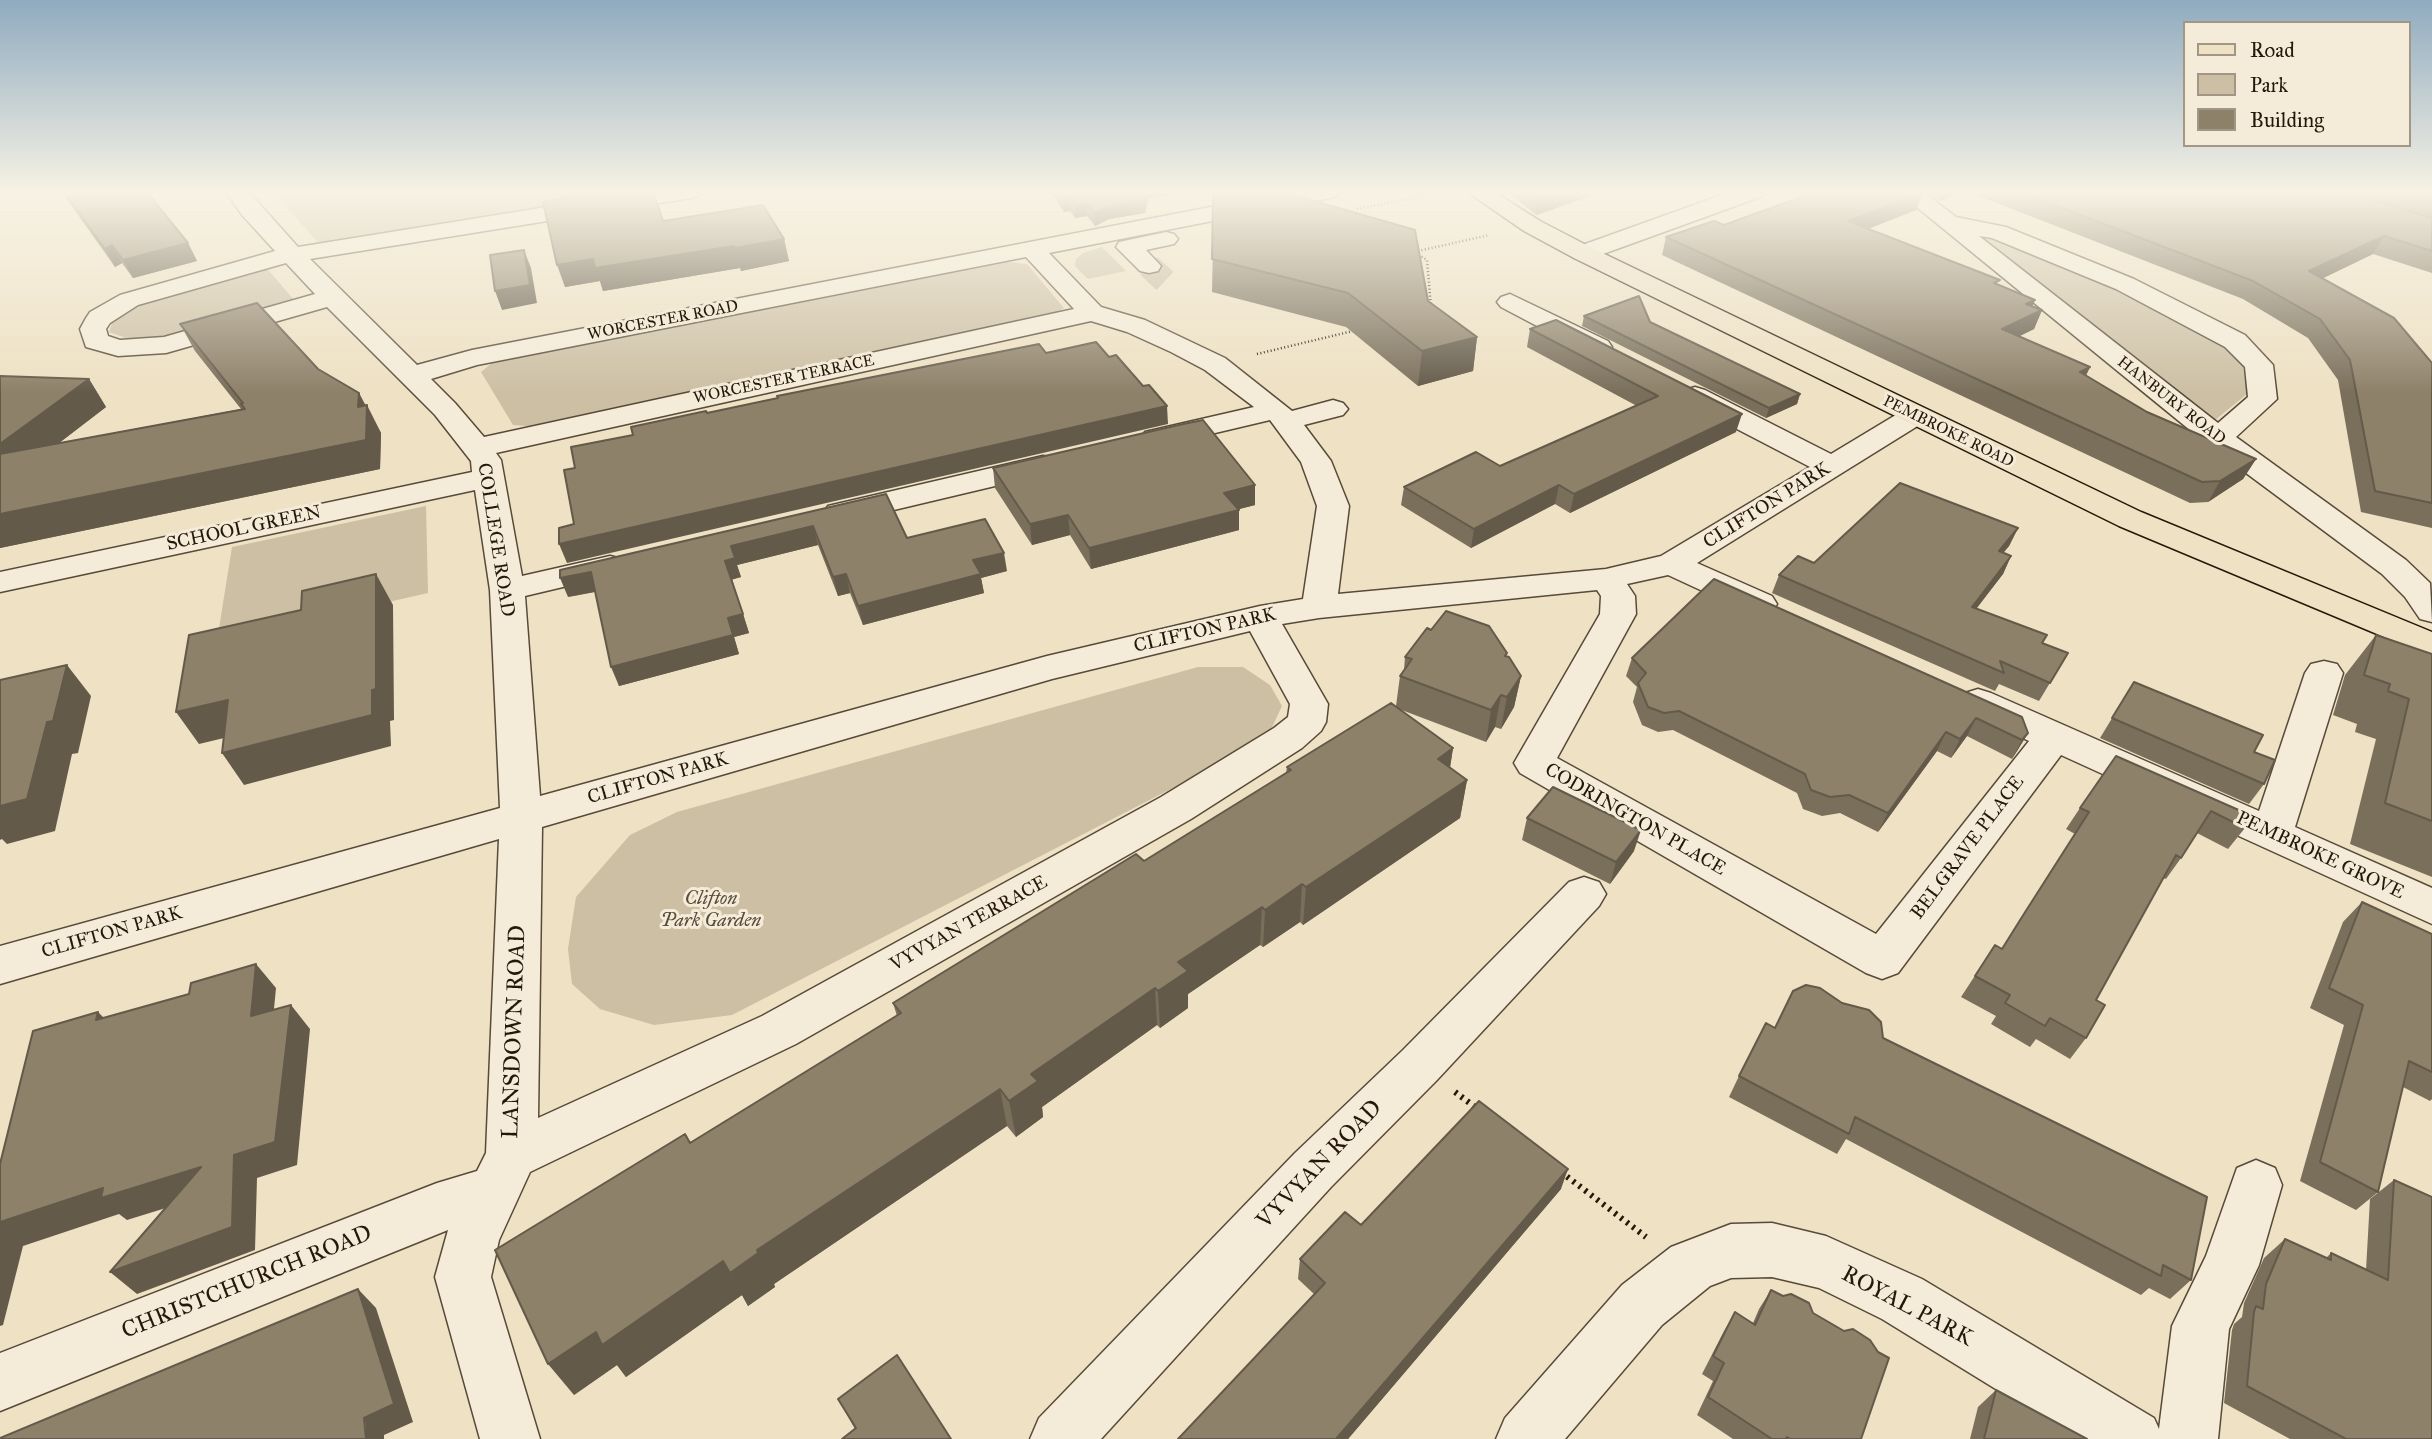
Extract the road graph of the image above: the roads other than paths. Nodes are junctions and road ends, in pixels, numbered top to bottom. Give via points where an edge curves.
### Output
1 (276, 258) edge
2 (295, 258) edge
3 (988, 258) edge
4 (1037, 258) edge
5 (1140, 258) tunnel mouth
6 (1593, 258) edge
7 (1990, 258) edge
8 (2062, 258) edge
9 (1149, 266) tunnel mouth
10 (332, 297) junction
11 (1510, 302) dead end
12 (1092, 313) junction
13 (1621, 359) edge
14 (411, 376) junction
15 (1670, 384) edge
16 (1333, 409) dead end
17 (1282, 416) junction
18 (1914, 416) junction
19 (2218, 438) junction
20 (1129, 445) edge
21 (476, 448) junction
22 (1074, 458) edge
23 (1830, 465) junction
24 (487, 478) junction
25 (804, 521) edge
26 (642, 559) edge
27 (1672, 564) junction
28 (1606, 579) junction
29 (0, 582) edge
30 (507, 590) junction
31 (1319, 607) junction
32 (1787, 616) edge
33 (1260, 617) junction
34 (2428, 628) edge
35 (2324, 673) dead end
36 (1952, 690) edge
37 (2054, 736) junction
38 (521, 818) junction
39 (2272, 834) junction
40 (1584, 894) dead end
41 (2432, 907) edge
42 (1882, 960) joint
43 (0, 965) edge
44 (504, 1173) junction
45 (2256, 1185) dead end
46 (0, 1382) edge
47 (510, 1439) edge
48 (1060, 1439) edge
49 (1526, 1439) edge
50 (2133, 1439) edge
51 (2188, 1439) edge

1 - 10 street via 129,300 99,318 93,329 96,341 118,348 166,345
2 - 10 street, COLLEGE ROAD
3 - 14 street, WORCESTER ROAD via 472,358
4 - 12 street
5 - 9 street
6 - 18 main road, PEMBROKE ROAD
7 - 19 street, HANBURY ROAD
8 - 19 street via 2125,284 2235,341 2259,365 2263,399
10 - 14 street, COLLEGE ROAD
11 - 13 street
12 - 17 street via 1136,327 1215,364
12 - 21 street, WORCESTER TERRACE
14 - 21 street, COLLEGE ROAD
15 - 23 street
16 - 17 street
17 - 20 street
17 - 31 street via 1316,461 1333,506
18 - 23 street, CLIFTON PARK
18 - 34 main road, PEMBROKE ROAD via 2130,519
19 - 34 street, HANBURY ROAD via 2394,568 2418,590
21 - 24 street, COLLEGE ROAD via 486,460
22 - 25 street
23 - 27 street, CLIFTON PARK
24 - 29 street, SCHOOL GREEN
24 - 30 street, COLLEGE ROAD
26 - 30 street
27 - 28 street, CLIFTON PARK
27 - 32 street
28 - 31 street, CLIFTON PARK
28 - 42 street, CODRINGTON PLACE via 1618,596 1618,614 1534,763
30 - 38 street, COLLEGE ROAD
31 - 33 street, CLIFTON PARK
33 - 38 street, CLIFTON PARK via 1047,668
33 - 44 street, VYVYAN TERRACE via 1309,704 1307,722 1288,738 1176,808 779,1030
35 - 39 street
36 - 37 street, PEMBROKE GROVE
37 - 39 street, PEMBROKE GROVE
37 - 42 street, BELGRAVE PLACE
38 - 43 street, CLIFTON PARK
38 - 44 street, LANSDOWN ROAD
39 - 41 street, PEMBROKE GROVE
40 - 48 street, VYVYAN ROAD via 1313,1170
44 - 46 street, CHRISTCHURCH ROAD via 437,1208
44 - 47 street, LANSDOWN ROAD via 472,1237 463,1278
45 - 51 street via 2231,1265 2201,1326
49 - 50 street, ROYAL PARK via 1643,1305 1691,1266 1731,1251 1772,1250 1826,1264 1902,1299

